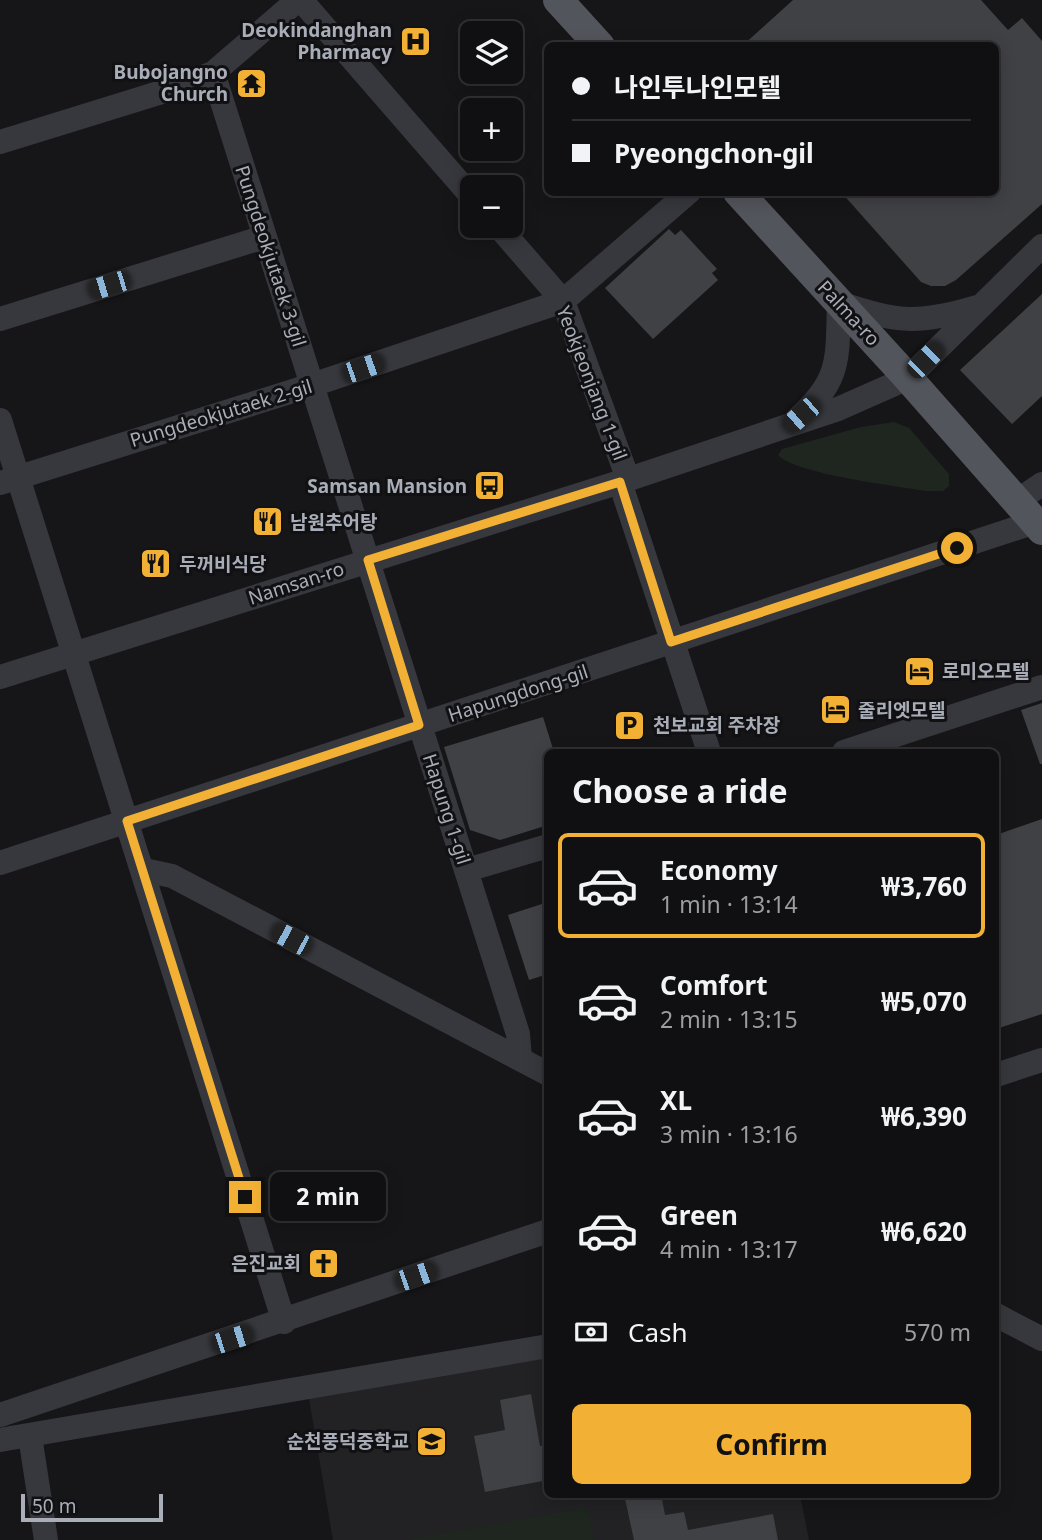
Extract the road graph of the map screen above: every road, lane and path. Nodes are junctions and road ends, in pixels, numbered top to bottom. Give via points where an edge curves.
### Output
1 (300, 0) edge
2 (558, 0) edge
3 (596, 42) edge
4 (213, 73) junction
5 (0, 142) edge
6 (460, 183) edge
7 (684, 196) edge
8 (742, 196) edge
9 (264, 237) junction
10 (508, 238) edge
11 (1042, 246) edge
12 (563, 301) junction
13 (839, 303) junction
14 (980, 307) junction
15 (0, 319) edge
16 (908, 378) junction
17 (312, 385) junction
18 (0, 420) edge
19 (788, 427) junction
20 (9, 481) edge
21 (624, 481) junction
22 (1042, 484) edge
23 (1031, 518) edge
24 (368, 560) junction
25 (671, 642) junction
26 (72, 654) junction
27 (0, 677) edge
28 (1042, 687) edge
29 (419, 725) junction
30 (708, 749) edge
31 (853, 749) edge
32 (127, 821) junction
33 (544, 847) edge
34 (0, 863) edge
35 (144, 870) junction
36 (467, 870) junction
37 (520, 1059) junction
38 (1042, 1060) edge
39 (544, 1072) edge
40 (999, 1074) edge
41 (544, 1232) edge
42 (999, 1317) edge
43 (284, 1322) junction
44 (1042, 1339) edge
45 (544, 1347) edge
46 (0, 1415) edge
47 (30, 1436) junction
48 (0, 1440) edge
49 (46, 1540) edge

1 - 4 street
1 - 6 street
2 - 3 main road
4 - 5 street
4 - 9 street, Pungdeokjutaek 3-gil
7 - 12 street, Pungdeokjutaek 2-gil
8 - 13 main road, Palma-ro
9 - 15 street
9 - 17 street, Pungdeokjutaek 3-gil
10 - 12 street, Yeokjeonjang 1-gil
11 - 14 street
12 - 17 street, Pungdeokjutaek 2-gil
12 - 21 street, Yeokjeonjang 1-gil
13 - 14 street via 906,321 943,318
13 - 16 main road, Palma-ro
13 - 19 street via 833,373 825,392
14 - 16 street
16 - 19 street, Namsan-ro
16 - 23 main road, Palma-ro
17 - 20 street, Pungdeokjutaek 2-gil
17 - 24 street, Pungdeokjutaek 3-gil
18 - 20 street
19 - 21 street, Namsan-ro
20 - 26 street
21 - 24 street, Namsan-ro
21 - 25 street, Yeokjeonjang 1-gil
22 - 23 street, Hapungdong-gil
23 - 25 street, Hapungdong-gil
24 - 26 street, Namsan-ro
24 - 29 street, Hapung 1-gil
25 - 29 street, Hapungdong-gil
25 - 30 street, Yeokjeonjang 1-gil
26 - 27 street, Namsan-ro
26 - 32 street
28 - 31 street
29 - 32 street, Hapungdong-gil
29 - 36 street, Hapung 1-gil
32 - 34 street, Hapungdong-gil
32 - 35 street
33 - 36 street
35 - 37 street via 172,876
35 - 43 street
36 - 37 street, Hapung 1-gil via 518,1034
37 - 39 street
38 - 40 street
41 - 43 street
42 - 44 street
43 - 46 street
45 - 47 street
47 - 48 street
47 - 49 street

